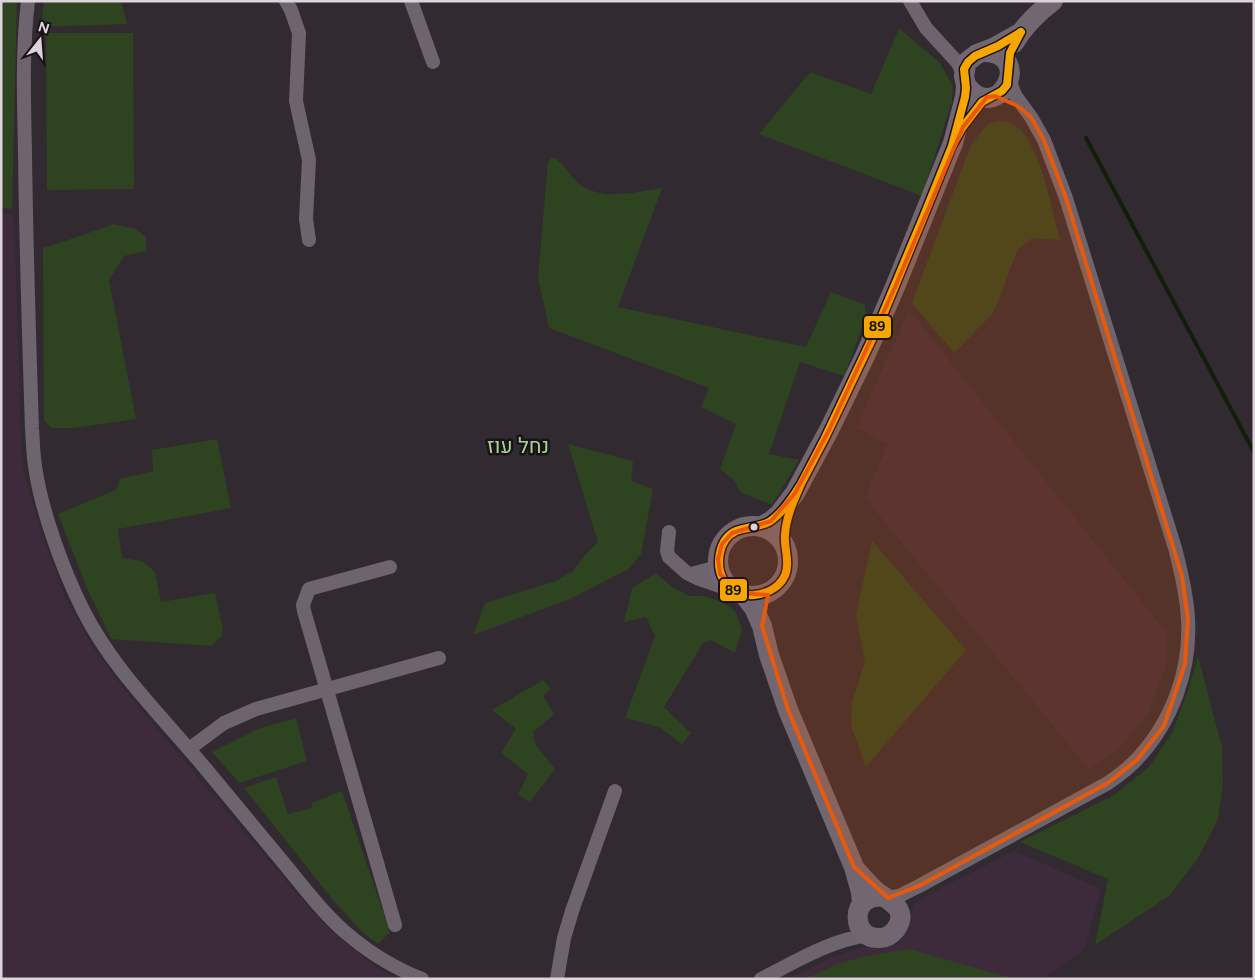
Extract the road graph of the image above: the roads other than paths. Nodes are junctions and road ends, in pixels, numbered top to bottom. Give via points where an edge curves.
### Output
1 (28, 1) edge
2 (286, 1) edge
3 (411, 1) edge
4 (910, 1) edge
5 (1053, 1) edge
6 (1020, 33) junction
7 (942, 44) junction
8 (981, 53) junction
9 (433, 62) dead end
10 (1009, 72) junction
11 (965, 80) junction
12 (991, 97) junction
13 (1031, 117) junction
14 (953, 143) junction
15 (309, 240) dead end
16 (795, 493) junction
17 (760, 527) junction
18 (669, 532) dead end
19 (784, 545) junction
20 (718, 563) junction
21 (390, 567) dead end
22 (690, 574) junction
23 (772, 590) junction
24 (739, 593) junction
25 (762, 626) junction
26 (439, 658) dead end
27 (325, 689) junction
28 (189, 749) junction
29 (615, 791) dead end
30 (854, 867) junction
31 (891, 902) junction
32 (860, 908) junction
33 (395, 925) dead end
34 (868, 936) junction
35 (830, 944) junction
36 (422, 979) edge
37 (558, 979) edge
38 (761, 979) edge

1 - 28 street via 24,49 25,192 32,429 40,493 68,576 98,637 143,698
2 - 15 street via 299,33 296,101 309,160 306,219
3 - 9 street
4 - 7 street via 926,28
5 - 6 street
6 - 8 street
6 - 10 street via 1010,53
7 - 8 street
7 - 11 street via 958,63
8 - 10 street via 998,55
8 - 11 street via 968,61
10 - 12 street via 1004,89
10 - 13 street via 1015,94
11 - 12 street via 977,95
11 - 14 street via 963,107
12 - 13 street via 1006,99
12 - 14 street via 972,114
13 - 31 street via 1044,140 1066,198 1175,548 1188,619 1185,664 1164,726 1123,772 919,886 906,897
14 - 16 street via 865,356
16 - 17 street via 775,518
16 - 19 street
17 - 19 street via 773,532
17 - 20 street via 748,527 732,533 722,544
18 - 22 street via 669,557
19 - 23 street via 787,570 779,585
20 - 22 street via 710,569
20 - 24 street via 724,581
21 - 27 street via 309,589 304,612
22 - 24 street
23 - 24 street via 759,596
23 - 25 street
24 - 25 street via 754,608
25 - 30 street via 784,702
26 - 27 street
27 - 28 street via 236,716
27 - 33 street
28 - 36 street via 320,908 345,932 384,961
29 - 37 street via 572,911
30 - 31 street via 870,886
30 - 32 street via 862,892
31 - 32 street via 870,897
31 - 34 street via 900,919 894,932 881,938
32 - 34 street via 859,926
32 - 35 street via 845,932
34 - 35 street
35 - 38 street

